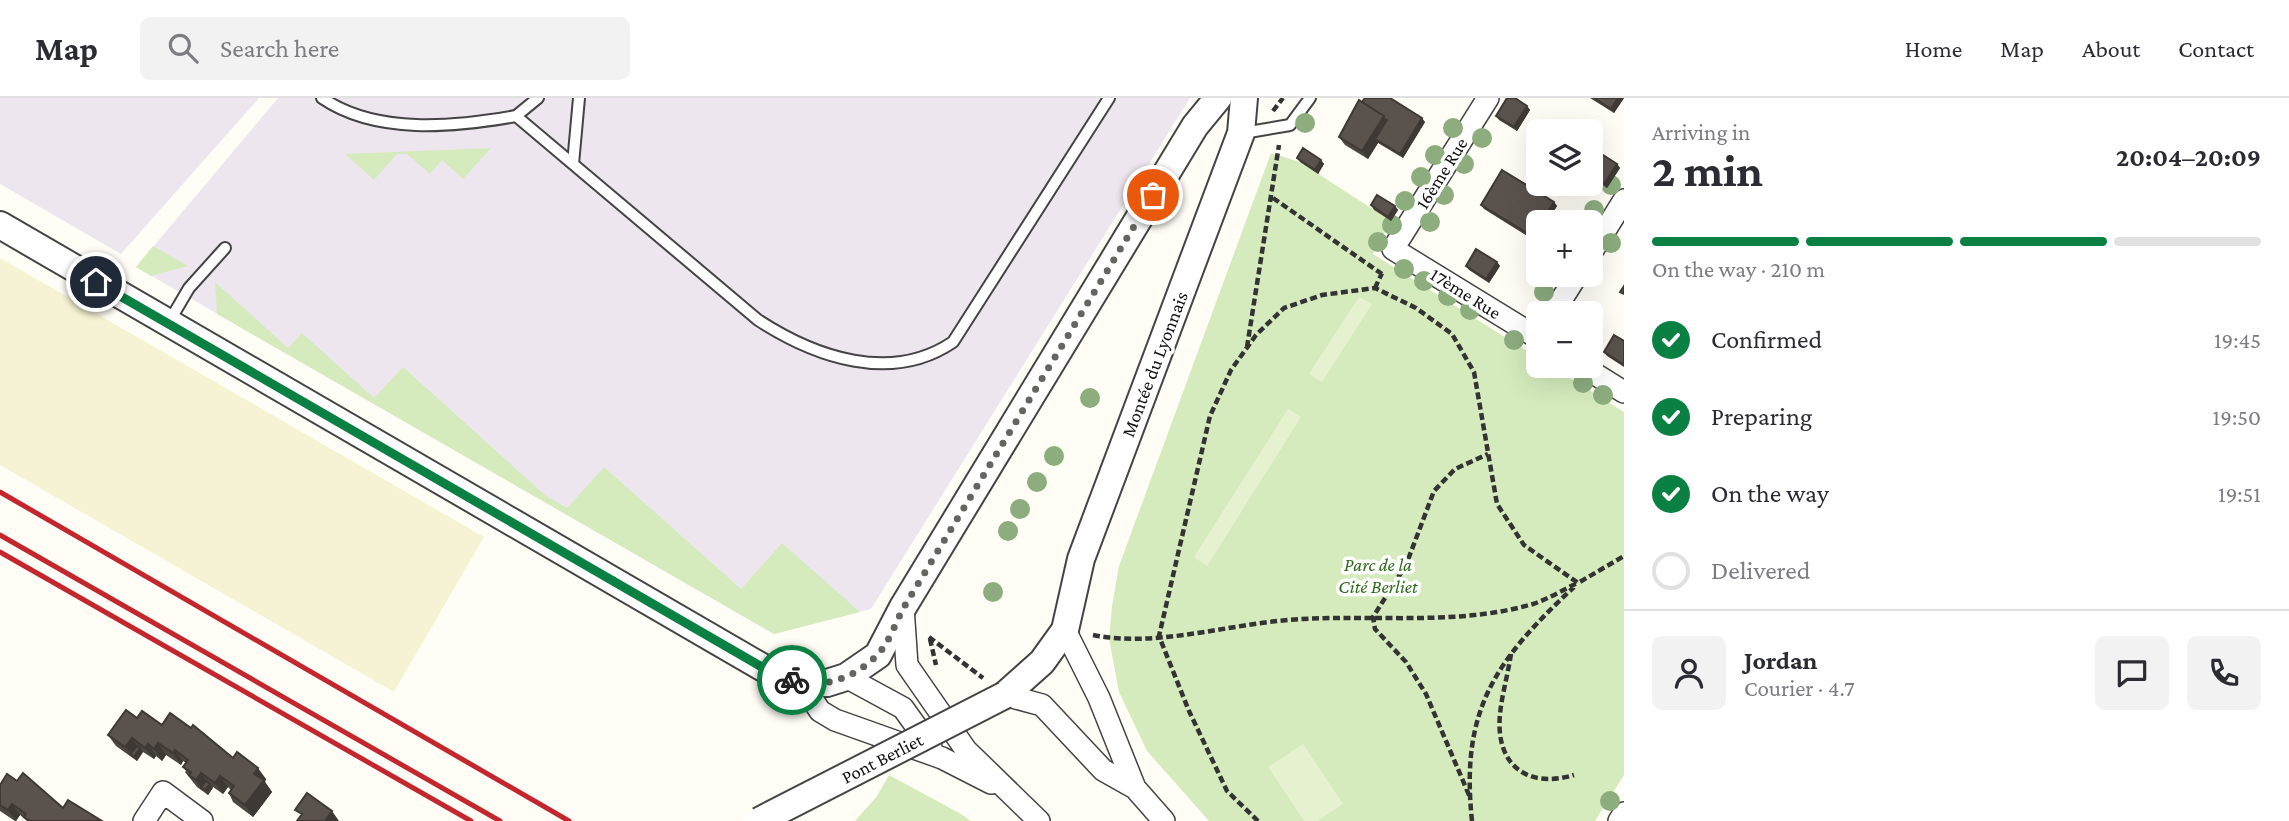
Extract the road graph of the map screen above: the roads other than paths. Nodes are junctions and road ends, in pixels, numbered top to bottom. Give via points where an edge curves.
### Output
1 (322, 98) edge
2 (538, 98) edge
3 (579, 98) edge
4 (1108, 98) edge
5 (1218, 98) edge
6 (1244, 98) edge
7 (1310, 98) edge
8 (1488, 98) edge
9 (516, 116) junction
10 (1241, 133) junction
11 (573, 164) junction
12 (1624, 200) edge
13 (0, 225) edge
14 (1603, 234) edge
15 (225, 248) dead end
16 (1393, 248) joint
17 (168, 325) junction
18 (1526, 331) edge
19 (1601, 378) edge
20 (1624, 392) edge
21 (904, 607) junction
22 (1065, 630) junction
23 (846, 677) junction
24 (802, 684) junction
25 (1005, 695) junction
26 (942, 758) junction
27 (1135, 788) junction
28 (1011, 793) junction
29 (1624, 813) edge
30 (144, 821) edge
31 (202, 821) edge
32 (759, 821) edge
33 (1039, 821) edge
34 (1164, 821) edge
35 (1619, 821) edge

1 - 9 lane via 353,114 413,123 477,123
2 - 9 lane
3 - 11 lane
4 - 11 lane via 953,342 934,355 906,362 867,363 788,340 758,320
5 - 21 street via 1195,126
6 - 10 street, Montée du Lyonnais
7 - 10 lane via 1290,125
8 - 16 street, 16ème Rue
9 - 11 lane
10 - 22 street, Montée du Lyonnais via 1081,559
12 - 14 street
13 - 17 street
15 - 17 lane via 189,288
16 - 18 street, 17ème Rue
17 - 24 street via 767,670
19 - 20 street
21 - 23 street via 878,655
21 - 28 street via 907,665 967,750
22 - 25 street, Montée du Lyonnais via 1042,662
22 - 27 street via 1100,698
23 - 24 street
23 - 26 street via 903,708
24 - 26 street via 820,711 835,720
25 - 27 street via 1042,705 1103,770
25 - 32 street, Pont Berliet, bridge
26 - 28 street
27 - 34 street
28 - 33 street
29 - 35 street
30 - 31 street via 163,792

